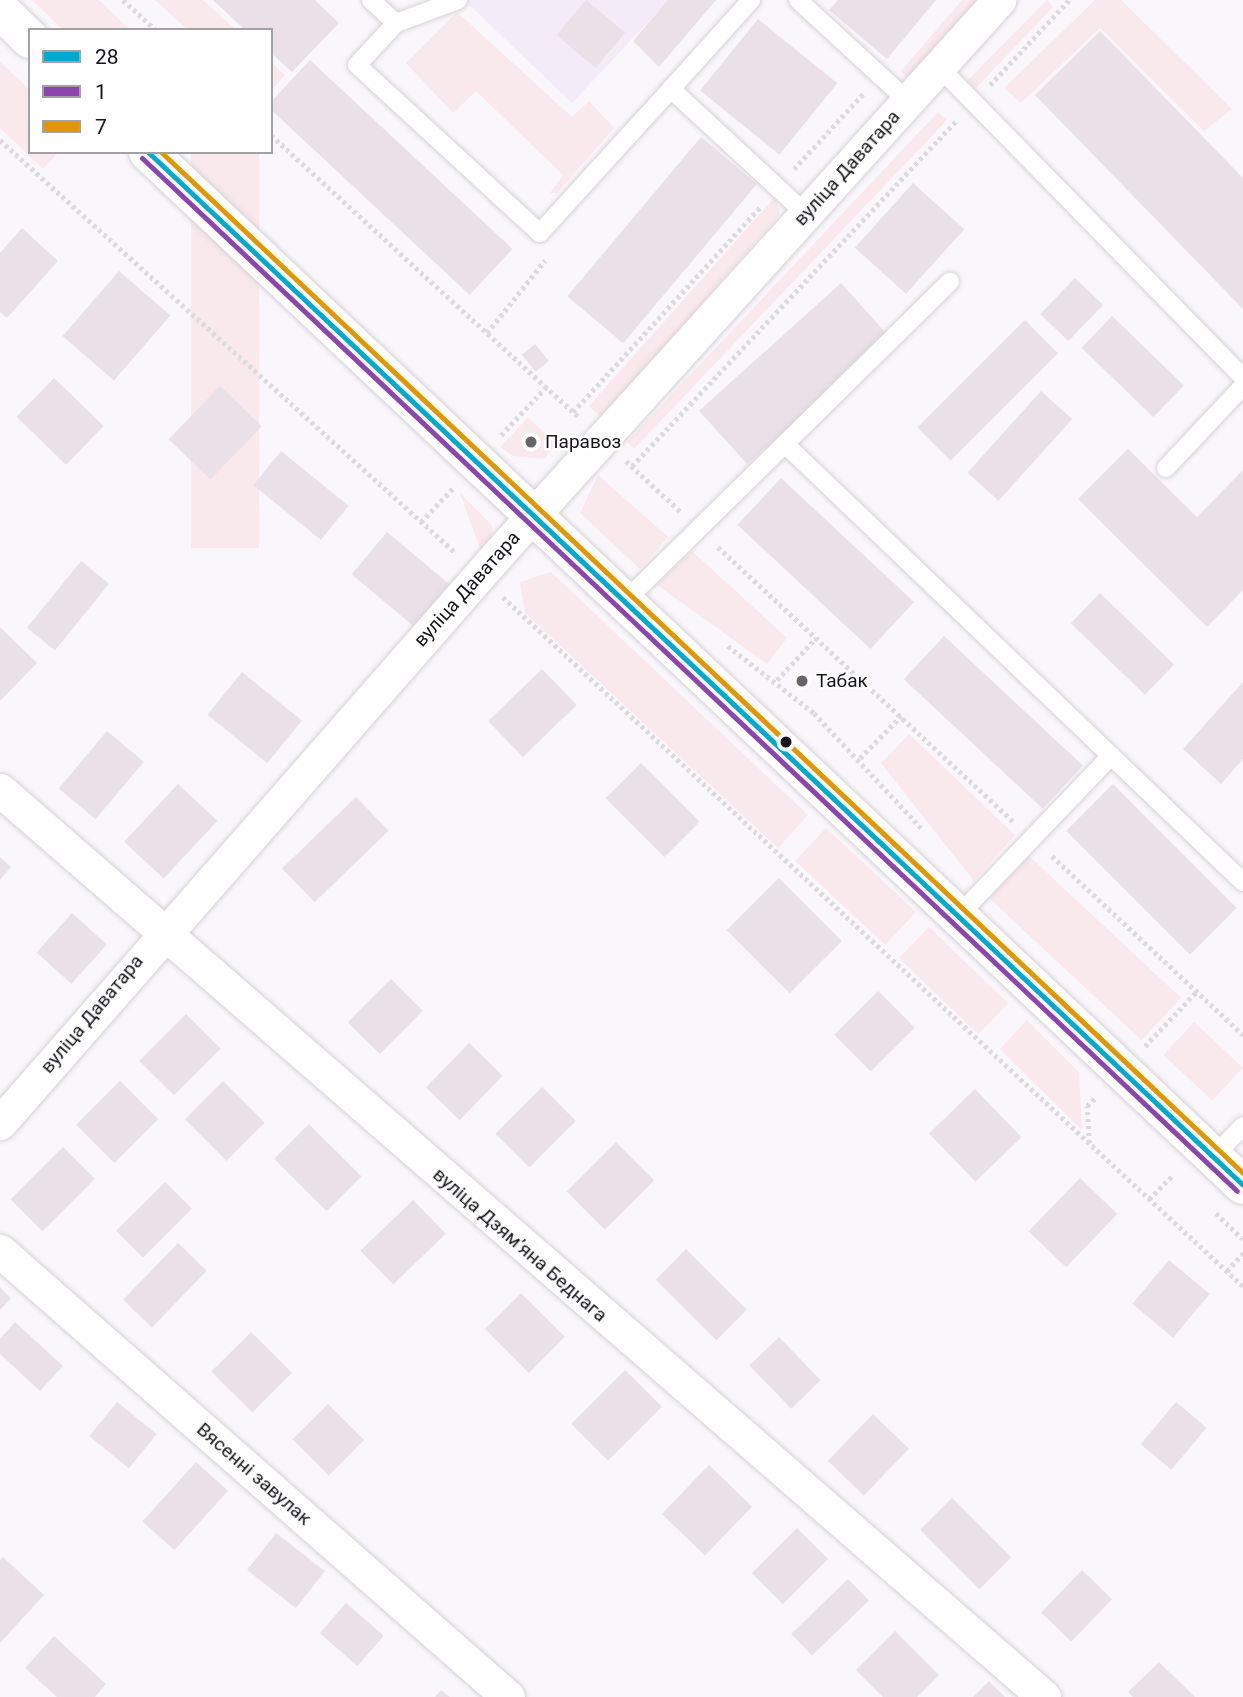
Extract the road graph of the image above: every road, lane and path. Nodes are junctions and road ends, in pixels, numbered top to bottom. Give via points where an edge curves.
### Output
1 (124, 0) edge
2 (371, 0) edge
3 (458, 0) edge
4 (797, 0) edge
5 (999, 0) edge
6 (1069, 0) edge
7 (748, 1) edge
8 (0, 10) edge
9 (396, 23) junction
10 (154, 28) edge
11 (28, 37) edge
12 (939, 67) junction
13 (671, 89) junction
14 (908, 101) junction
15 (974, 103) junction
16 (273, 137) edge
17 (0, 140) edge
18 (150, 154) edge
19 (806, 214) junction
20 (950, 282) dead end
21 (1243, 377) edge
22 (1243, 386) edge
23 (603, 439) junction
24 (785, 444) junction
25 (632, 466) junction
26 (1166, 468) dead end
27 (530, 518) junction
28 (699, 528) junction
29 (480, 575) junction
30 (622, 604) junction
31 (817, 638) junction
32 (777, 680) dead end
33 (901, 716) junction
34 (1111, 756) junction
35 (860, 758) dead end
36 (0, 790) edge
37 (1032, 838) junction
38 (1243, 883) edge
39 (957, 917) junction
40 (160, 935) junction
41 (1197, 991) junction
42 (1243, 1035) edge
43 (1142, 1049) dead end
44 (1100, 1093) dead end
45 (0, 1123) edge
46 (1243, 1126) edge
47 (1088, 1143) junction
48 (1213, 1157) junction
49 (1181, 1181) dead end
50 (1243, 1185) edge
51 (1149, 1199) junction
52 (1209, 1207) dead end
53 (1243, 1239) edge
54 (0, 1251) edge
55 (1243, 1253) edge
56 (1227, 1271) junction
57 (1243, 1286) edge
58 (508, 1697) edge
59 (1044, 1697) edge

1 - 10 path
2 - 9 lane
3 - 9 lane
4 - 14 lane
5 - 12 street, вуліца Даватара
6 - 15 path
7 - 13 lane
8 - 11 main road
9 - 13 lane via 357,65 540,233
12 - 14 street, вуліца Даватара
12 - 15 lane
13 - 19 lane
14 - 19 street, вуліца Даватара
15 - 21 lane
15 - 25 path
16 - 23 path
17 - 29 path
18 - 27 main road
19 - 23 street, вуліца Даватара
20 - 24 lane
22 - 26 lane
23 - 25 path
23 - 27 street, вуліца Даватара
24 - 28 lane
24 - 34 lane
25 - 28 path
27 - 29 street, вуліца Даватара
27 - 30 main road
28 - 30 lane
28 - 31 path
29 - 40 street, вуліца Даватара
29 - 47 path
30 - 39 main road
31 - 32 path
31 - 33 path
33 - 35 path
33 - 37 path
34 - 37 lane
34 - 38 lane
36 - 40 street, вуліца Дзямʼяна Беднага
37 - 39 lane
37 - 41 path
39 - 48 main road
40 - 45 street, вуліца Даватара
40 - 59 street, вуліца Дзямʼяна Беднага
41 - 42 path
41 - 43 path
44 - 47 path via 1087,1106
46 - 48 lane
47 - 51 path
48 - 50 main road
49 - 51 path via 1172,1172
51 - 56 path
52 - 53 path
54 - 58 street, Вясенні завулак
55 - 56 path
56 - 57 path

